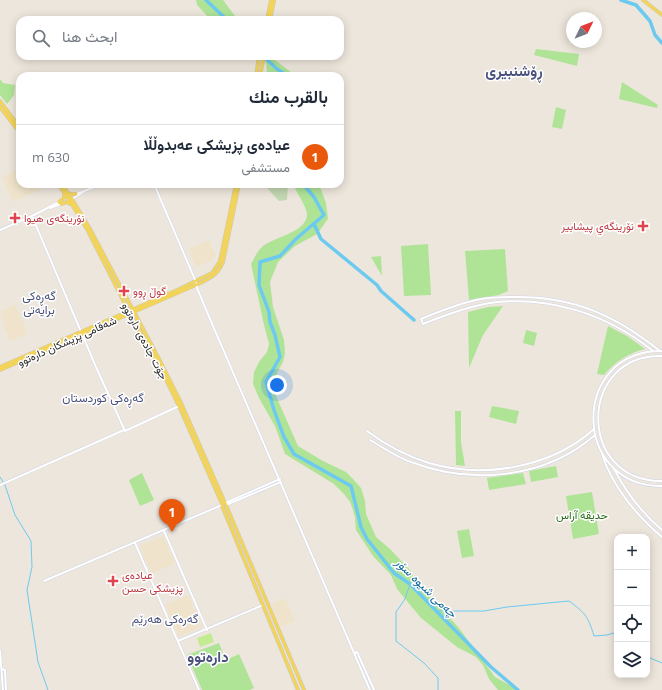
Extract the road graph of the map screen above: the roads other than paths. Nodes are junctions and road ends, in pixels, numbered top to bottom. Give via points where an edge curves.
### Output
1 (271, 0) edge
2 (274, 0) edge
3 (643, 0) edge
4 (662, 15) edge
5 (268, 16) edge
6 (271, 16) edge
7 (258, 60) edge
8 (263, 60) edge
9 (257, 72) edge
10 (261, 72) edge
11 (0, 101) edge
12 (0, 107) edge
13 (16, 123) edge
14 (16, 128) edge
15 (93, 188) edge
16 (156, 188) edge
17 (235, 188) edge
18 (238, 188) edge
19 (64, 190) junction
20 (76, 195) junction
21 (70, 198) junction
22 (60, 203) junction
23 (76, 204) junction
24 (74, 209) junction
25 (32, 216) junction
26 (0, 230) edge
27 (196, 284) junction
28 (481, 299) junction
29 (482, 305) junction
30 (131, 312) junction
31 (601, 314) junction
32 (600, 319) junction
33 (82, 333) junction
34 (652, 351) junction
35 (661, 351) edge
36 (38, 352) junction
37 (662, 356) edge
38 (0, 367) edge
39 (0, 370) edge
40 (179, 406) junction
41 (594, 429) junction
42 (124, 430) junction
43 (367, 431) dead end
44 (595, 435) junction
45 (370, 440) dead end
46 (379, 440) junction
47 (377, 444) junction
48 (601, 451) junction
49 (540, 460) junction
50 (430, 463) junction
51 (542, 465) junction
52 (612, 466) junction
53 (429, 468) junction
54 (608, 468) junction
55 (640, 478) junction
56 (281, 481) junction
57 (662, 481) edge
58 (639, 483) junction
59 (1, 484) edge
60 (662, 486) edge
61 (224, 505) junction
62 (662, 530) edge
63 (164, 531) junction
64 (662, 537) edge
65 (135, 543) junction
66 (44, 581) dead end
67 (263, 605) junction
68 (207, 630) junction
69 (281, 636) junction
70 (277, 638) junction
71 (178, 641) junction
72 (0, 651) edge
73 (356, 652) junction
74 (2, 669) junction
75 (3, 690) edge
76 (6, 690) edge
77 (199, 690) edge
78 (298, 690) edge
79 (304, 690) edge
80 (370, 690) edge
81 (374, 690) edge

1 - 5 main road
2 - 6 main road
3 - 4 main road
7 - 9 main road
8 - 10 main road
11 - 13 main road
12 - 14 main road
15 - 20 street
16 - 27 street
17 - 27 main road via 220,261 212,273
18 - 27 main road via 221,268 213,276
19 - 20 main road
19 - 21 main road, جۆت جادەی دارەتوو
19 - 22 main road via 64,197
20 - 21 street
20 - 23 main road
21 - 22 street
21 - 23 main road, جۆت جادەی دارەتوو
21 - 24 main road, جۆت جادەی دارەتوو
22 - 24 main road via 68,202
22 - 25 street
23 - 30 main road, جۆت جادەی دارەتوو
24 - 30 main road, جۆت جادەی دارەتوو
25 - 26 street
25 - 33 street
27 - 30 main road, شەقامی پزیشکان دارەتوو
27 - 56 street
28 - 29 street
28 - 29 street via 421,319 423,324 450,313
28 - 31 street via 549,299
29 - 32 street via 537,302
30 - 33 main road, شەقامی پزیشکان دارەتوو
30 - 40 main road, جۆت جادەی دارەتوو
30 - 61 main road, جۆت جادەی دارەتوو via 174,388
31 - 32 street
31 - 35 street via 632,330
32 - 34 street via 634,337
33 - 36 main road, شەقامی پزیشکان دارەتوو
33 - 42 street
34 - 35 street
34 - 41 street via 627,359 607,377 595,401
36 - 38 main road, شەقامی پزیشکان دارەتوو
36 - 39 main road, شەقامی پزیشکان دارەتوو
37 - 55 street via 638,360 620,370 607,386 599,405 599,432 607,452 621,467
40 - 42 street
40 - 61 main road, جۆت جادەی دارەتوو
41 - 44 street
41 - 49 street via 571,445
42 - 59 street
43 - 46 street
44 - 48 street
44 - 51 street
45 - 47 street
46 - 47 street
46 - 50 street via 396,450
47 - 53 street via 403,459
48 - 52 street
48 - 54 street
49 - 50 street via 486,470 453,468
49 - 51 street
50 - 53 street
51 - 53 street via 486,476 457,474
52 - 54 street
52 - 58 street via 624,476
52 - 62 street via 634,500
54 - 64 street via 628,500
55 - 57 street
55 - 58 street
56 - 61 street
56 - 73 street
58 - 60 street
61 - 63 street
61 - 67 main road
61 - 69 main road
63 - 65 street
63 - 68 street
65 - 66 street
65 - 71 street
67 - 68 street
67 - 70 main road
68 - 71 street
69 - 70 main road
69 - 79 main road
70 - 78 main road
71 - 77 street
72 - 74 street
73 - 80 street
73 - 81 street
74 - 75 street
74 - 76 street via 5,670

